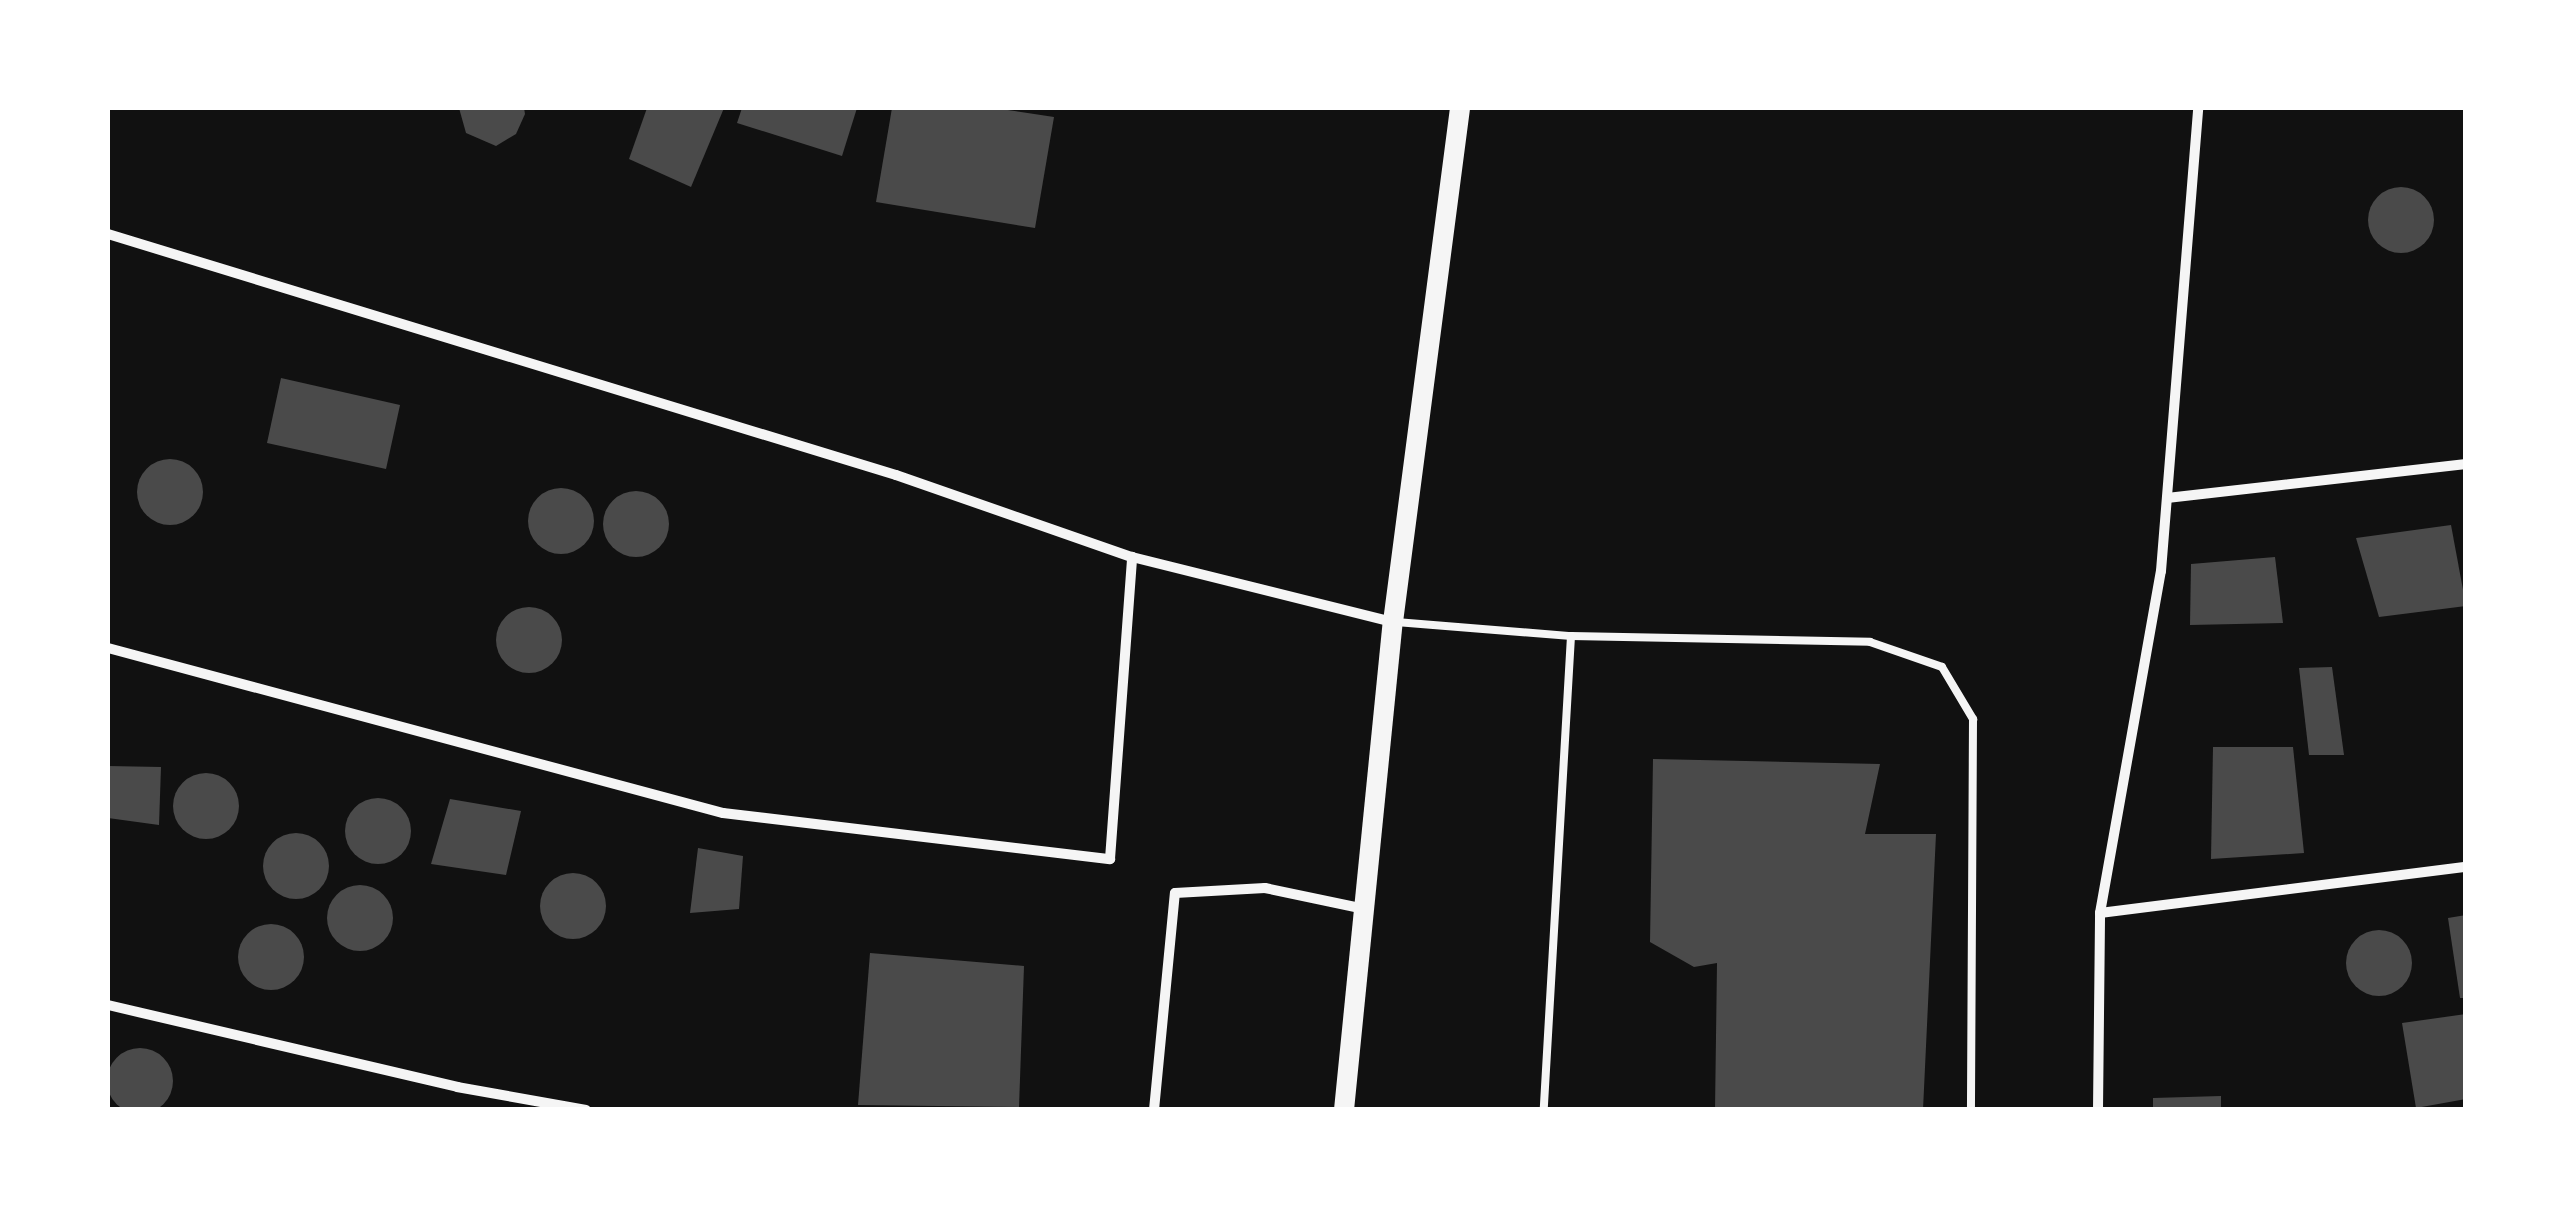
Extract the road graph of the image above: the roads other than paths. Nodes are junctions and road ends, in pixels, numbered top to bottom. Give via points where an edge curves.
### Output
1 (1460, 108) edge
2 (2198, 108) edge
3 (108, 234) edge
4 (2466, 464) edge
5 (2167, 498) junction
6 (1132, 557) junction
7 (1393, 622) junction
8 (1571, 636) junction
9 (108, 648) edge
10 (2466, 867) edge
11 (1360, 908) junction
12 (2100, 913) junction
13 (108, 1005) edge
14 (586, 1110) edge
15 (1154, 1110) edge
16 (1344, 1110) edge
17 (1544, 1110) edge
18 (1971, 1110) edge
19 (2098, 1110) edge

1 - 7 main road
2 - 5 street
3 - 6 street via 896,475
4 - 5 street
5 - 12 street via 2161,570
6 - 7 street
6 - 9 street via 1110,859 723,812
7 - 8 lane
7 - 11 main road
8 - 17 lane
8 - 18 lane via 1870,642 1942,667 1973,718
10 - 12 street
11 - 15 street via 1264,888 1175,893
11 - 16 main road
12 - 19 street
13 - 14 street via 456,1087

